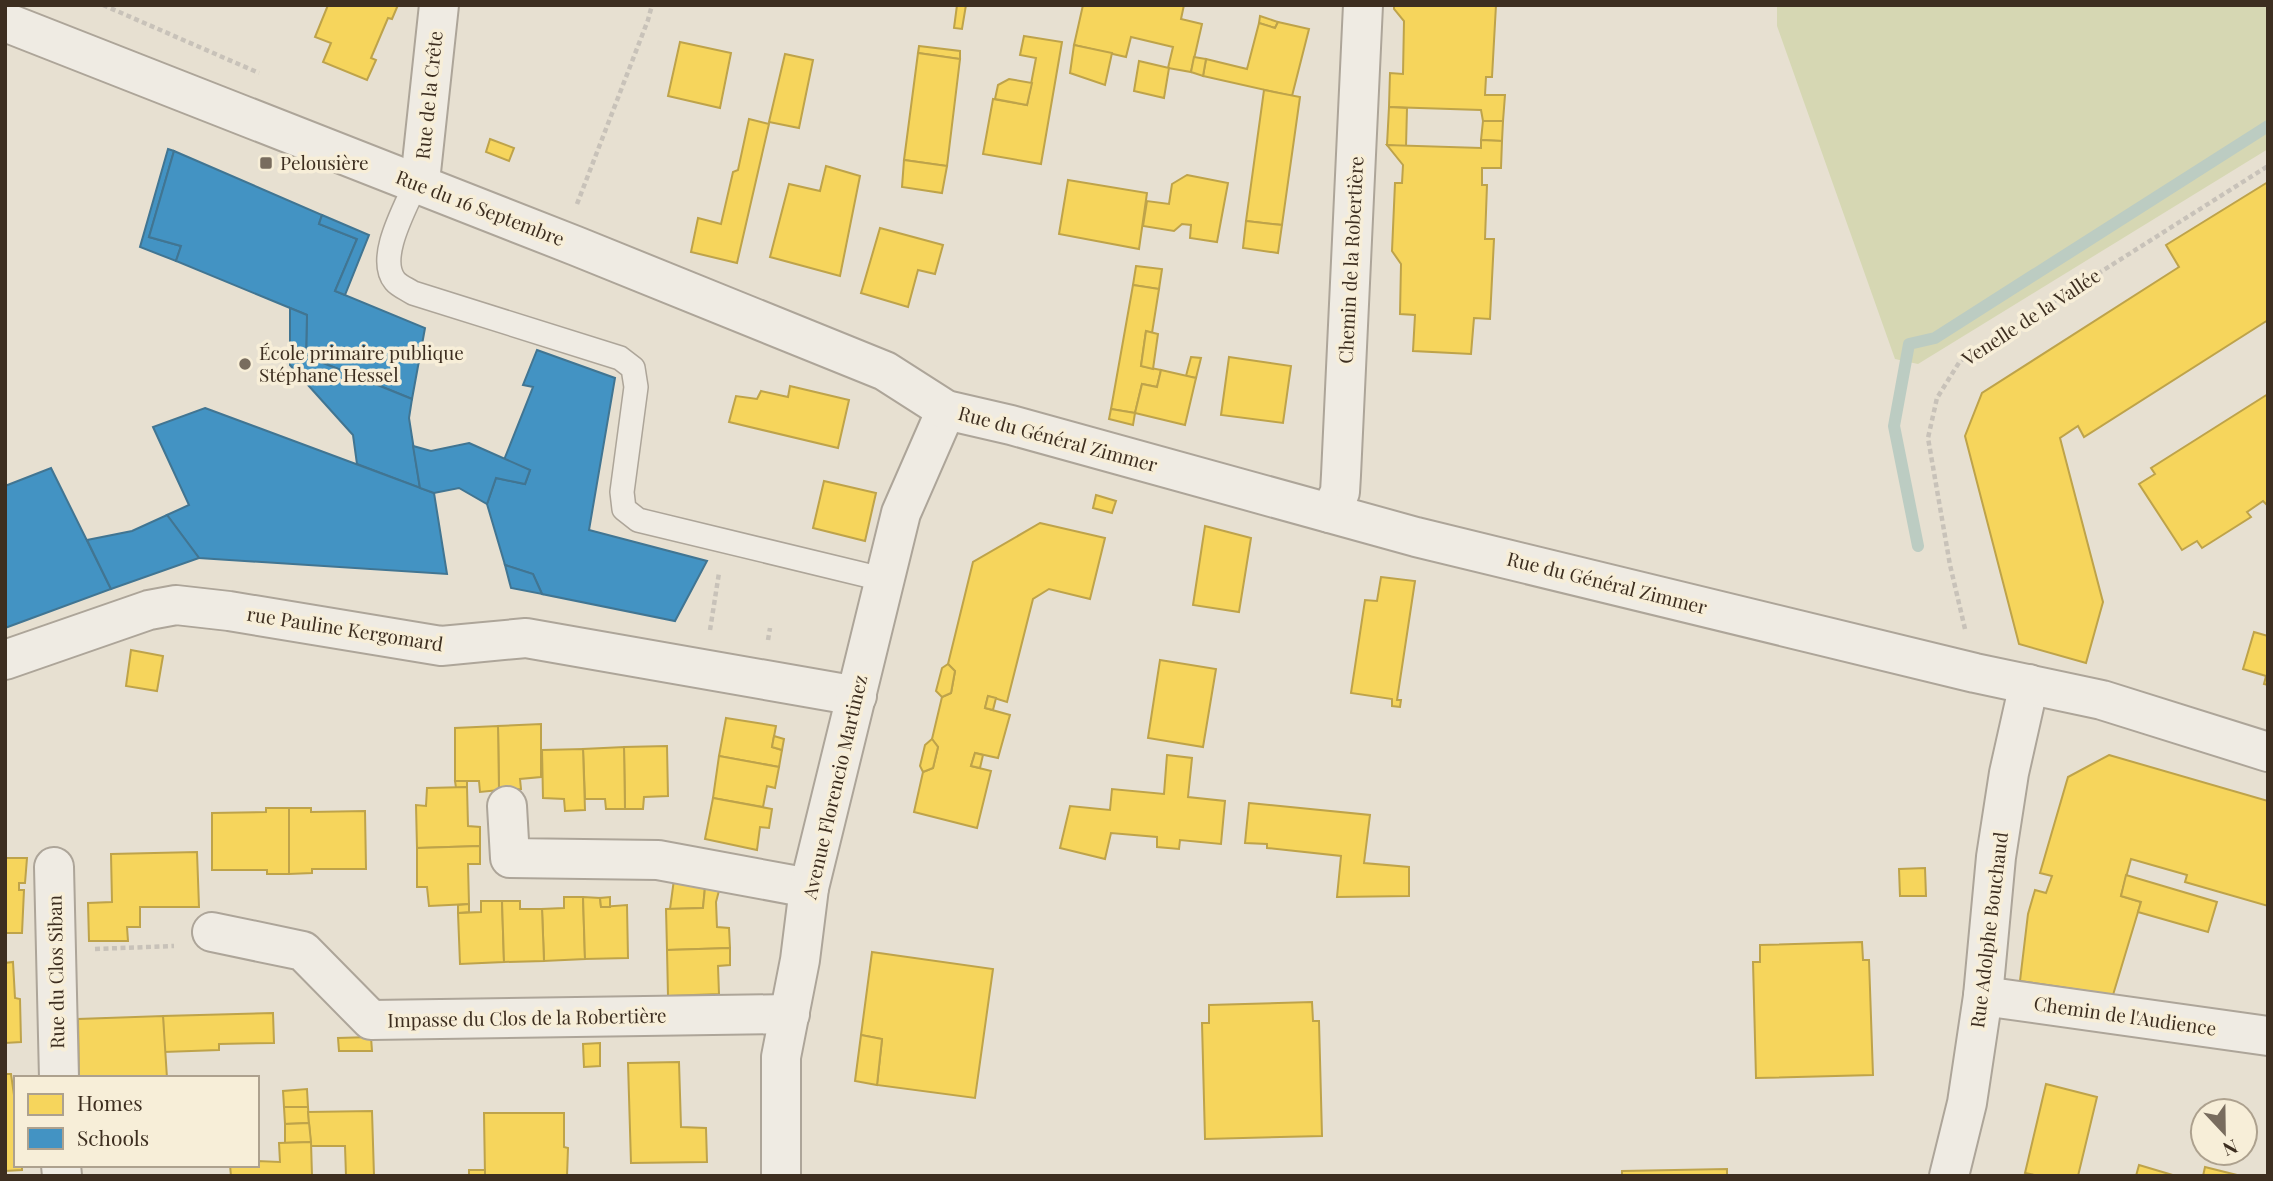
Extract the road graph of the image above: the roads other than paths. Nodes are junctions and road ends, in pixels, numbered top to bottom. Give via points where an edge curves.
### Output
1 (439, 5) edge
2 (1363, 5) edge
3 (5, 22) edge
4 (416, 183) junction
5 (946, 410) junction
6 (1330, 513) junction
7 (886, 580) junction
8 (5, 660) edge
9 (2029, 684) junction
10 (856, 696) junction
11 (2268, 752) edge
12 (507, 806) dead end
13 (54, 867) dead end
14 (809, 888) junction
15 (212, 932) road end
16 (1983, 996) junction
17 (790, 1014) junction
18 (2268, 1036) edge
19 (59, 1076) edge
20 (782, 1176) edge
21 (1950, 1176) edge

1 - 4 street, Rue de la Crête via 421,172
2 - 6 street, Chemin de la Robertière via 1341,483
3 - 4 street, Rue du 16 Septembre
4 - 5 street, Rue du 16 Septembre via 885,372
4 - 7 lane via 388,256 395,282 413,293 620,358 634,368 636,387 621,492 624,509 638,520
5 - 6 street, Rue du Général Zimmer
5 - 7 street, Avenue Florencio Martinez via 901,513
6 - 9 street, Rue du Général Zimmer
7 - 10 street, Avenue Florencio Martinez
8 - 10 street, rue Pauline Kergomard via 149,610 177,605 441,646 526,638
9 - 11 street, Rue du Général Zimmer via 2102,700
9 - 16 street, Rue Adolphe Bouchaud via 1996,857
10 - 14 street, Avenue Florencio Martinez
12 - 14 street via 510,858 658,860
13 - 19 street, Rue du Clos Siban
14 - 17 street, Avenue Florencio Martinez
15 - 17 street, Impasse du Clos de la Robertière via 303,951 371,1020
16 - 18 street, Chemin de l'Audience
16 - 21 street, Rue Adolphe Bouchaud via 1967,1103
17 - 20 street, Avenue Florencio Martinez via 781,1057

